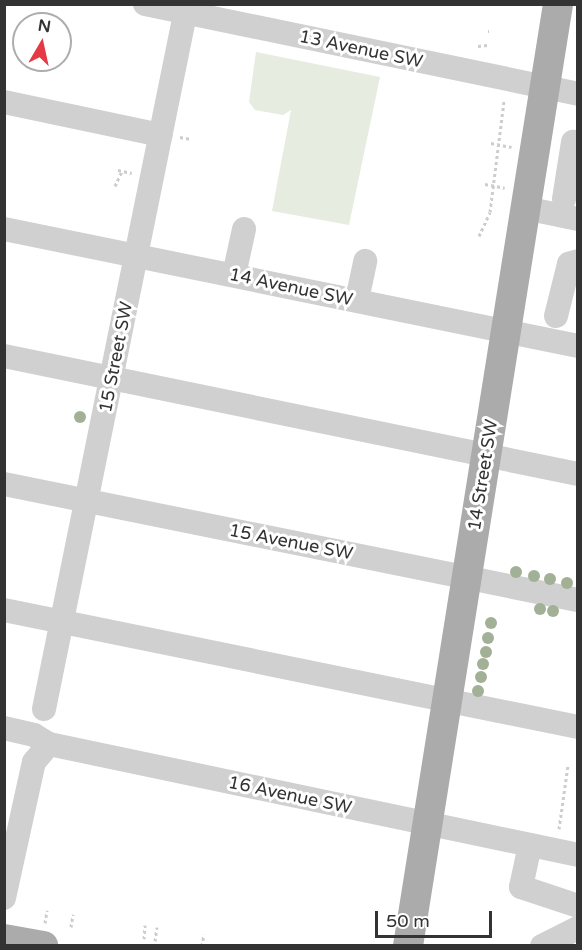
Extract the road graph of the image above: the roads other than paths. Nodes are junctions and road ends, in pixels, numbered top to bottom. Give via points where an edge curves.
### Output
1 (145, 4) edge
2 (558, 4) edge
3 (187, 9) edge
4 (544, 87) junction
5 (578, 94) edge
6 (4, 102) edge
7 (538, 128) junction
8 (160, 135) junction
9 (575, 142) edge
10 (520, 197) junction
11 (573, 207) edge
12 (4, 228) edge
13 (244, 229) dead end
14 (136, 255) junction
15 (365, 261) dead end
16 (578, 261) edge
17 (234, 275) junction
18 (357, 300) junction
19 (556, 316) dead end
20 (506, 331) junction
21 (578, 346) edge
22 (4, 356) edge
23 (111, 379) junction
24 (486, 455) junction
25 (578, 474) edge
26 (4, 484) edge
27 (87, 501) junction
28 (467, 578) junction
29 (578, 600) edge
30 (4, 610) edge
31 (62, 622) junction
32 (448, 700) junction
33 (44, 709) dead end
34 (578, 727) edge
35 (4, 728) edge
36 (49, 744) junction
37 (427, 825) junction
38 (530, 845) junction
39 (578, 855) edge
40 (539, 890) junction
41 (578, 891) edge
42 (4, 898) edge
43 (578, 906) edge
44 (578, 928) edge
45 (44, 934) edge
46 (4, 939) edge
47 (408, 945) edge
48 (542, 945) edge

1 - 3 street, 13 Avenue SW
2 - 4 main road, 14 Street SW
3 - 4 street, 13 Avenue SW
3 - 8 street, 15 Street SW
4 - 5 street, 13 Avenue SW
4 - 7 main road, 14 Street SW
6 - 8 street
7 - 9 street
7 - 10 main road, 14 Street SW
8 - 14 street, 15 Street SW
9 - 11 street
10 - 11 street
10 - 20 main road, 14 Street SW
12 - 14 street, 14 Avenue SW
13 - 17 street
14 - 17 street, 14 Avenue SW
14 - 23 street, 15 Street SW
15 - 18 street
16 - 19 street via 569,264
17 - 18 street, 14 Avenue SW
18 - 20 street, 14 Avenue SW
20 - 21 street, 14 Avenue SW
20 - 24 main road, 14 Street SW
22 - 23 street
23 - 24 street
23 - 27 street, 15 Street SW
24 - 25 street
24 - 28 main road, 14 Street SW
26 - 27 street, 15 Avenue SW
27 - 28 street, 15 Avenue SW
27 - 31 street, 15 Street SW
28 - 29 street, 15 Avenue SW
28 - 32 main road, 14 Street SW
30 - 31 street
31 - 32 street
31 - 33 street, 15 Street SW
32 - 34 street
32 - 37 main road, 14 Street SW
35 - 36 street, 16 Avenue SW via 34,735
36 - 37 street, 16 Avenue SW
36 - 42 street via 34,762
37 - 38 street, 16 Avenue SW
37 - 47 main road, 14 Street SW
38 - 39 street, 16 Avenue SW
38 - 40 street via 521,887
40 - 41 street via 558,886
40 - 43 street
44 - 48 street
45 - 46 main road

